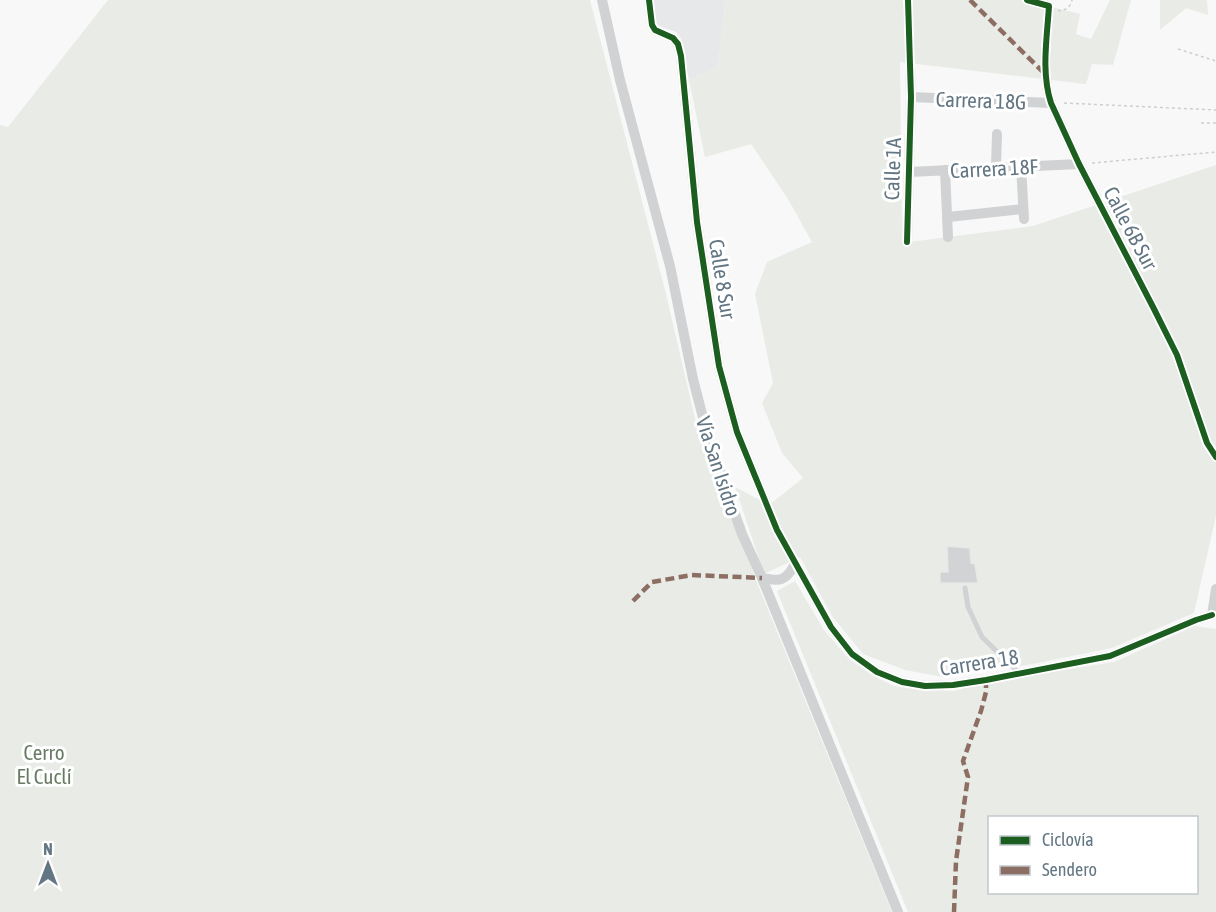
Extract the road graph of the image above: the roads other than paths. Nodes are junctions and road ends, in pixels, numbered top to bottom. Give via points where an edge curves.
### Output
1 (602, 0) edge
2 (649, 0) edge
3 (908, 0) edge
4 (1027, 0) edge
5 (911, 97) junction
6 (1051, 103) junction
7 (997, 134) dead end
8 (1079, 164) junction
9 (1021, 166) junction
10 (996, 167) junction
11 (945, 170) junction
12 (909, 172) junction
13 (948, 217) junction
14 (948, 237) dead end
15 (907, 242) dead end
16 (1216, 458) edge
17 (795, 564) junction
18 (762, 578) junction
19 (965, 588) dead end
20 (1216, 589) edge
21 (1214, 617) edge
22 (1019, 673) junction
23 (898, 912) edge

1 - 18 street, Vía San Isidro via 670,266 708,437
2 - 17 street, Calle 8 Sur via 652,25 673,38 681,56 697,222 719,366 737,432
3 - 5 street, Calle 1A
4 - 6 street, Calle 6B Sur via 1049,6 1046,75
5 - 6 street, Carrera 18G
5 - 12 street, Calle 1A
6 - 8 street, Calle 6B Sur
7 - 10 street
8 - 9 street, Carrera 18F
8 - 16 street, Calle 6B Sur via 1177,355 1207,443
9 - 10 street, Carrera 18F
9 - 13 street via 1024,214
10 - 11 street, Carrera 18F
11 - 12 street, Carrera 18F
11 - 13 street
12 - 15 street, Calle 1A
13 - 14 street
17 - 18 street via 784,579
17 - 22 street, Carrera 18 via 831,627 852,654 877,672 925,686 964,684
18 - 23 street, Vía San Isidro
19 - 22 lane via 968,607 982,637
20 - 21 street
21 - 22 street, Carrera 18 via 1196,620 1110,656

